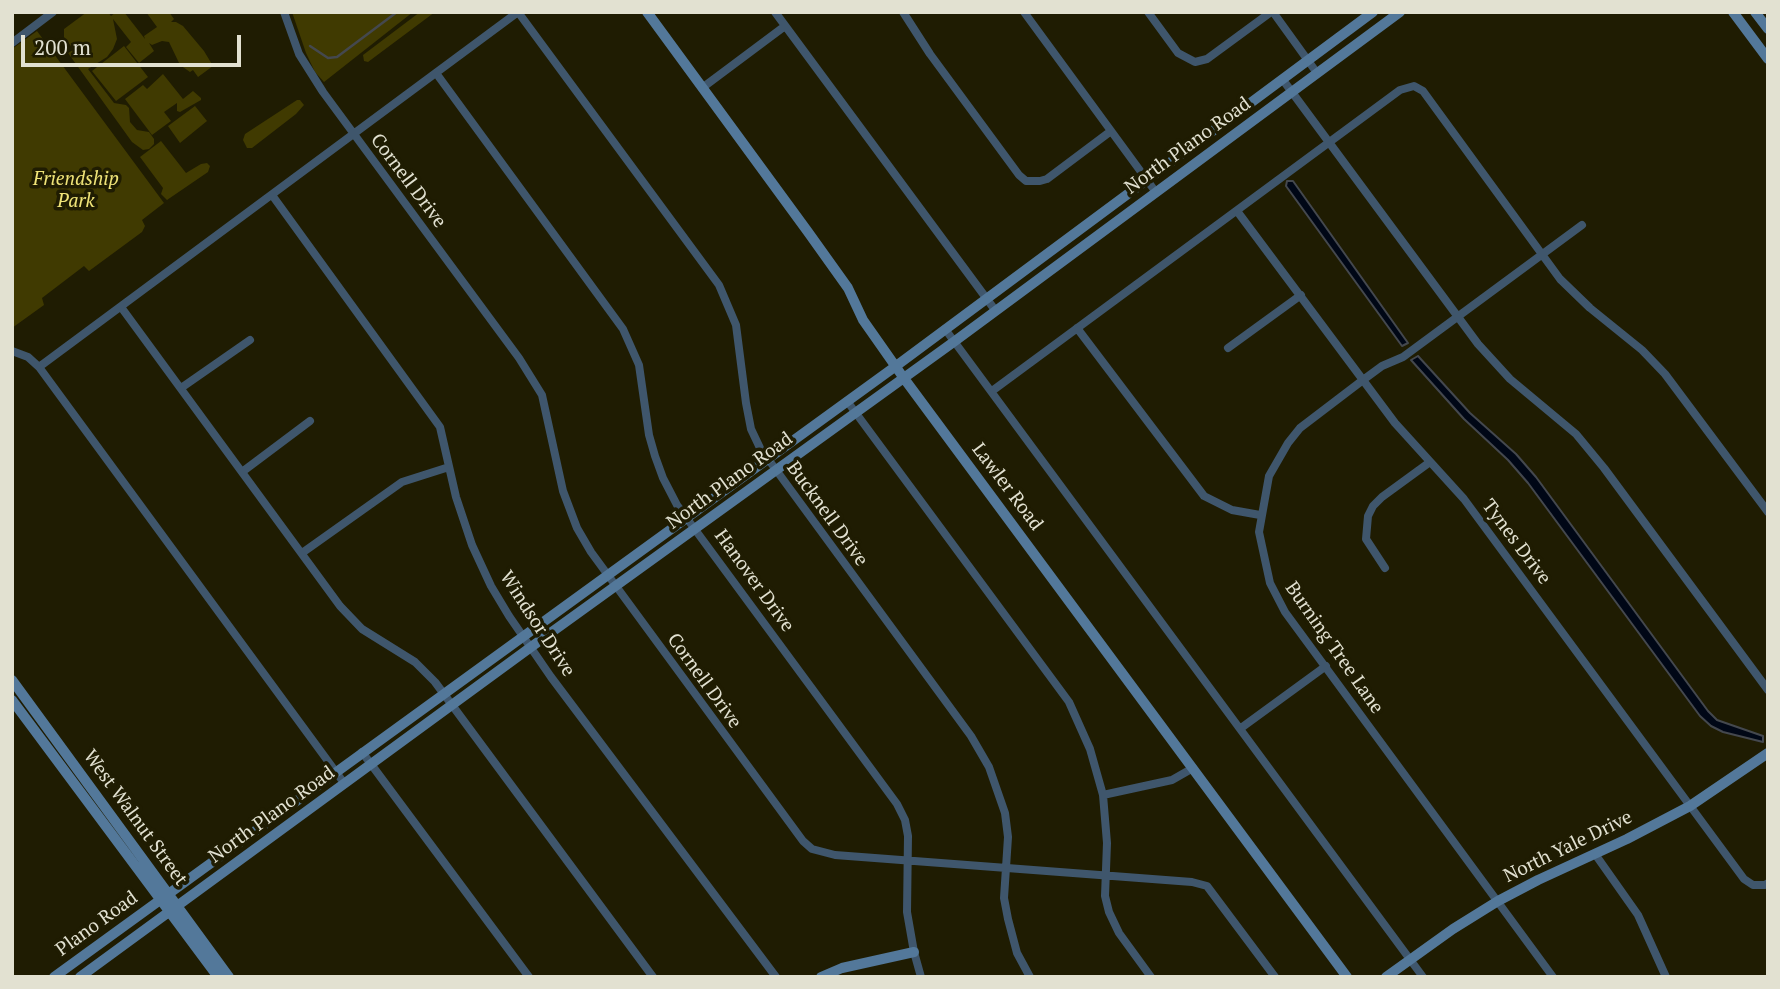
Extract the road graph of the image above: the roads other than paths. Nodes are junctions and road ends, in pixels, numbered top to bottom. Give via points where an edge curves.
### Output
1 (53, 12) edge
2 (284, 12) edge
3 (518, 12) edge
4 (647, 12) edge
5 (775, 12) edge
6 (903, 12) edge
7 (1024, 12) edge
8 (1148, 12) edge
9 (1272, 12) edge
10 (1373, 12) edge
11 (1400, 12) edge
12 (1755, 12) edge
13 (1737, 13) edge
14 (785, 26) junction
15 (1768, 29) edge
16 (12, 43) edge
17 (1768, 59) edge
18 (1308, 61) junction
19 (436, 73) junction
20 (1317, 73) junction
21 (1283, 80) junction
22 (702, 88) junction
23 (1292, 91) junction
24 (1111, 131) junction
25 (353, 134) junction
26 (1329, 142) junction
27 (1147, 180) junction
28 (1155, 191) junction
29 (271, 195) junction
30 (1237, 211) junction
31 (1582, 225) dead end
32 (1542, 254) junction
33 (1301, 295) junction
34 (986, 298) junction
35 (121, 307) junction
36 (995, 310) junction
37 (1457, 317) junction
38 (1077, 328) junction
39 (945, 329) junction
40 (250, 340) dead end
41 (955, 341) junction
42 (1228, 348) dead end
43 (12, 351) edge
44 (896, 366) junction
45 (39, 367) junction
46 (904, 377) junction
47 (1363, 380) junction
48 (181, 388) junction
49 (992, 391) junction
50 (847, 401) junction
51 (856, 412) junction
52 (310, 421) dead end
53 (767, 458) junction
54 (1430, 462) junction
55 (449, 467) junction
56 (775, 470) junction
57 (242, 472) junction
58 (1768, 512) edge
59 (1261, 515) junction
60 (687, 517) junction
61 (695, 528) junction
62 (302, 554) junction
63 (1385, 569) dead end
64 (607, 576) junction
65 (615, 586) junction
66 (527, 642) junction
67 (1326, 666) junction
68 (12, 680) edge
69 (1768, 690) edge
70 (444, 694) junction
71 (12, 700) edge
72 (452, 705) junction
73 (1241, 728) junction
74 (362, 752) junction
75 (1768, 753) edge
76 (371, 764) junction
77 (1193, 768) junction
78 (336, 771) junction
79 (345, 783) junction
80 (1103, 795) junction
81 (288, 806) junction
82 (1690, 806) junction
83 (243, 839) junction
84 (262, 844) junction
85 (1595, 854) junction
86 (909, 860) junction
87 (1006, 869) junction
88 (1105, 875) junction
89 (1768, 883) edge
90 (164, 897) junction
91 (1498, 901) junction
92 (173, 908) junction
93 (914, 951) junction
94 (1410, 959) junction
95 (54, 977) edge
96 (80, 977) edge
97 (218, 977) edge
98 (229, 977) edge
99 (529, 977) edge
100 (653, 977) edge
101 (776, 977) edge
102 (821, 977) edge
103 (921, 977) edge
104 (1030, 977) edge
105 (1152, 977) edge
106 (1275, 977) edge
107 (1347, 977) edge
108 (1386, 977) edge
109 (1423, 977) edge
110 (1553, 977) edge
111 (1666, 977) edge

1 - 16 street
2 - 25 street, Cornell Drive via 299,54
3 - 19 street
3 - 53 street, Bucknell Drive via 719,285 736,325 751,429
4 - 22 main road, Lawler Road
5 - 14 street
6 - 24 street via 1026,181 1046,179
7 - 24 street
8 - 9 street via 1178,53 1195,62 1207,59
9 - 18 street
10 - 18 main road, North Plano Road
11 - 20 main road, North Plano Road
12 - 15 main road
13 - 17 main road
14 - 22 street
14 - 34 street
18 - 20 street
18 - 21 main road, North Plano Road
19 - 25 street
19 - 60 street, Hanover Drive via 623,329 639,365 655,456
20 - 23 main road, North Plano Road
21 - 23 street
21 - 27 main road, North Plano Road
22 - 44 main road, Lawler Road via 840,277
23 - 26 street
23 - 28 main road, North Plano Road
24 - 27 street
25 - 29 street
25 - 64 street, Cornell Drive via 519,358 541,395 563,491 577,528
26 - 30 street
26 - 32 street via 1400,90 1414,86 1423,92
26 - 37 street
27 - 28 street
27 - 34 main road, North Plano Road
28 - 36 main road, North Plano Road
29 - 35 street
29 - 55 street, Windsor Drive via 433,415
30 - 33 street, Tynes Drive
30 - 38 street
31 - 32 street, Burning Tree Lane
32 - 37 street, Burning Tree Lane
32 - 58 street via 1560,279 1665,374
33 - 42 street
33 - 47 street, Tynes Drive
34 - 36 street
34 - 39 main road, North Plano Road
35 - 45 street
35 - 48 street
36 - 41 main road, North Plano Road
37 - 47 street, Burning Tree Lane
37 - 69 street via 1510,379 1576,433
38 - 49 street
38 - 59 street via 1204,496 1232,510
39 - 41 street
39 - 44 main road, North Plano Road
40 - 48 street
41 - 46 main road, North Plano Road
41 - 49 street
43 - 45 street
44 - 46 main road, Lawler Road
44 - 50 main road, North Plano Road
45 - 78 street
46 - 51 main road, North Plano Road
46 - 77 main road, Lawler Road
47 - 54 street, Tynes Drive
47 - 59 street, Burning Tree Lane via 1300,428 1288,443 1269,476
48 - 57 street
49 - 73 street
50 - 51 street
50 - 53 main road, North Plano Road
51 - 56 main road, North Plano Road
51 - 80 street via 1069,702 1090,749
52 - 57 street
53 - 56 street, Bucknell Drive
53 - 60 main road, North Plano Road
54 - 63 street via 1382,497 1368,516 1366,540
54 - 82 street, Tynes Drive via 1464,499
55 - 62 street via 402,482
55 - 66 street, Windsor Drive via 472,545 491,586
56 - 61 main road, North Plano Road
56 - 87 street, Bucknell Drive via 971,736 989,767 1005,813
57 - 62 street
59 - 67 street, Burning Tree Lane via 1260,540 1270,583 1285,612
60 - 61 street, Hanover Drive
60 - 64 main road, North Plano Road
61 - 65 main road, North Plano Road
61 - 86 street, Hanover Drive via 897,804 905,820
62 - 70 street via 351,618 415,662
64 - 65 street, Cornell Drive
64 - 66 main road, North Plano Road
65 - 66 main road, North Plano Road
65 - 86 street, Cornell Drive via 803,841 824,853
66 - 70 main road, North Plano Road
66 - 72 main road, North Plano Road
66 - 101 street, Windsor Drive
67 - 73 street
67 - 91 street, Burning Tree Lane
68 - 90 main road, West Walnut Street
70 - 72 street
70 - 74 main road, North Plano Road
71 - 90 main road
72 - 76 main road, North Plano Road
72 - 100 street
73 - 94 street
74 - 76 street
74 - 78 main road, North Plano Road
75 - 82 main road, North Yale Drive
76 - 79 main road, North Plano Road
76 - 99 street
77 - 80 street via 1172,780
77 - 107 main road, Lawler Road
78 - 79 street
78 - 81 main road, North Plano Road
79 - 84 main road, North Plano Road
80 - 88 street
81 - 83 main road, North Plano Road
81 - 84 main road via 263,834
82 - 85 main road, North Yale Drive
82 - 89 street, Tynes Drive via 1744,879 1753,885
83 - 84 main road
83 - 90 main road, North Plano Road
84 - 92 main road, North Plano Road
85 - 91 main road, North Yale Drive
85 - 111 street via 1638,915
86 - 87 street, Cornell Drive
86 - 93 street, Hanover Drive via 907,912
87 - 88 street, Cornell Drive
87 - 104 street, Bucknell Drive via 1008,919 1017,953
88 - 105 street via 1105,896 1115,926
88 - 106 street, Cornell Drive via 1207,886
90 - 92 main road, West Walnut Street
90 - 95 main road, Plano Road
91 - 94 main road, North Yale Drive
91 - 110 street, Burning Tree Lane
92 - 96 main road, North Plano Road
92 - 97 main road, West Walnut Street
92 - 98 main road, West Walnut Street
93 - 102 main road
93 - 103 street, Hanover Drive
94 - 108 main road, North Yale Drive
94 - 109 street

